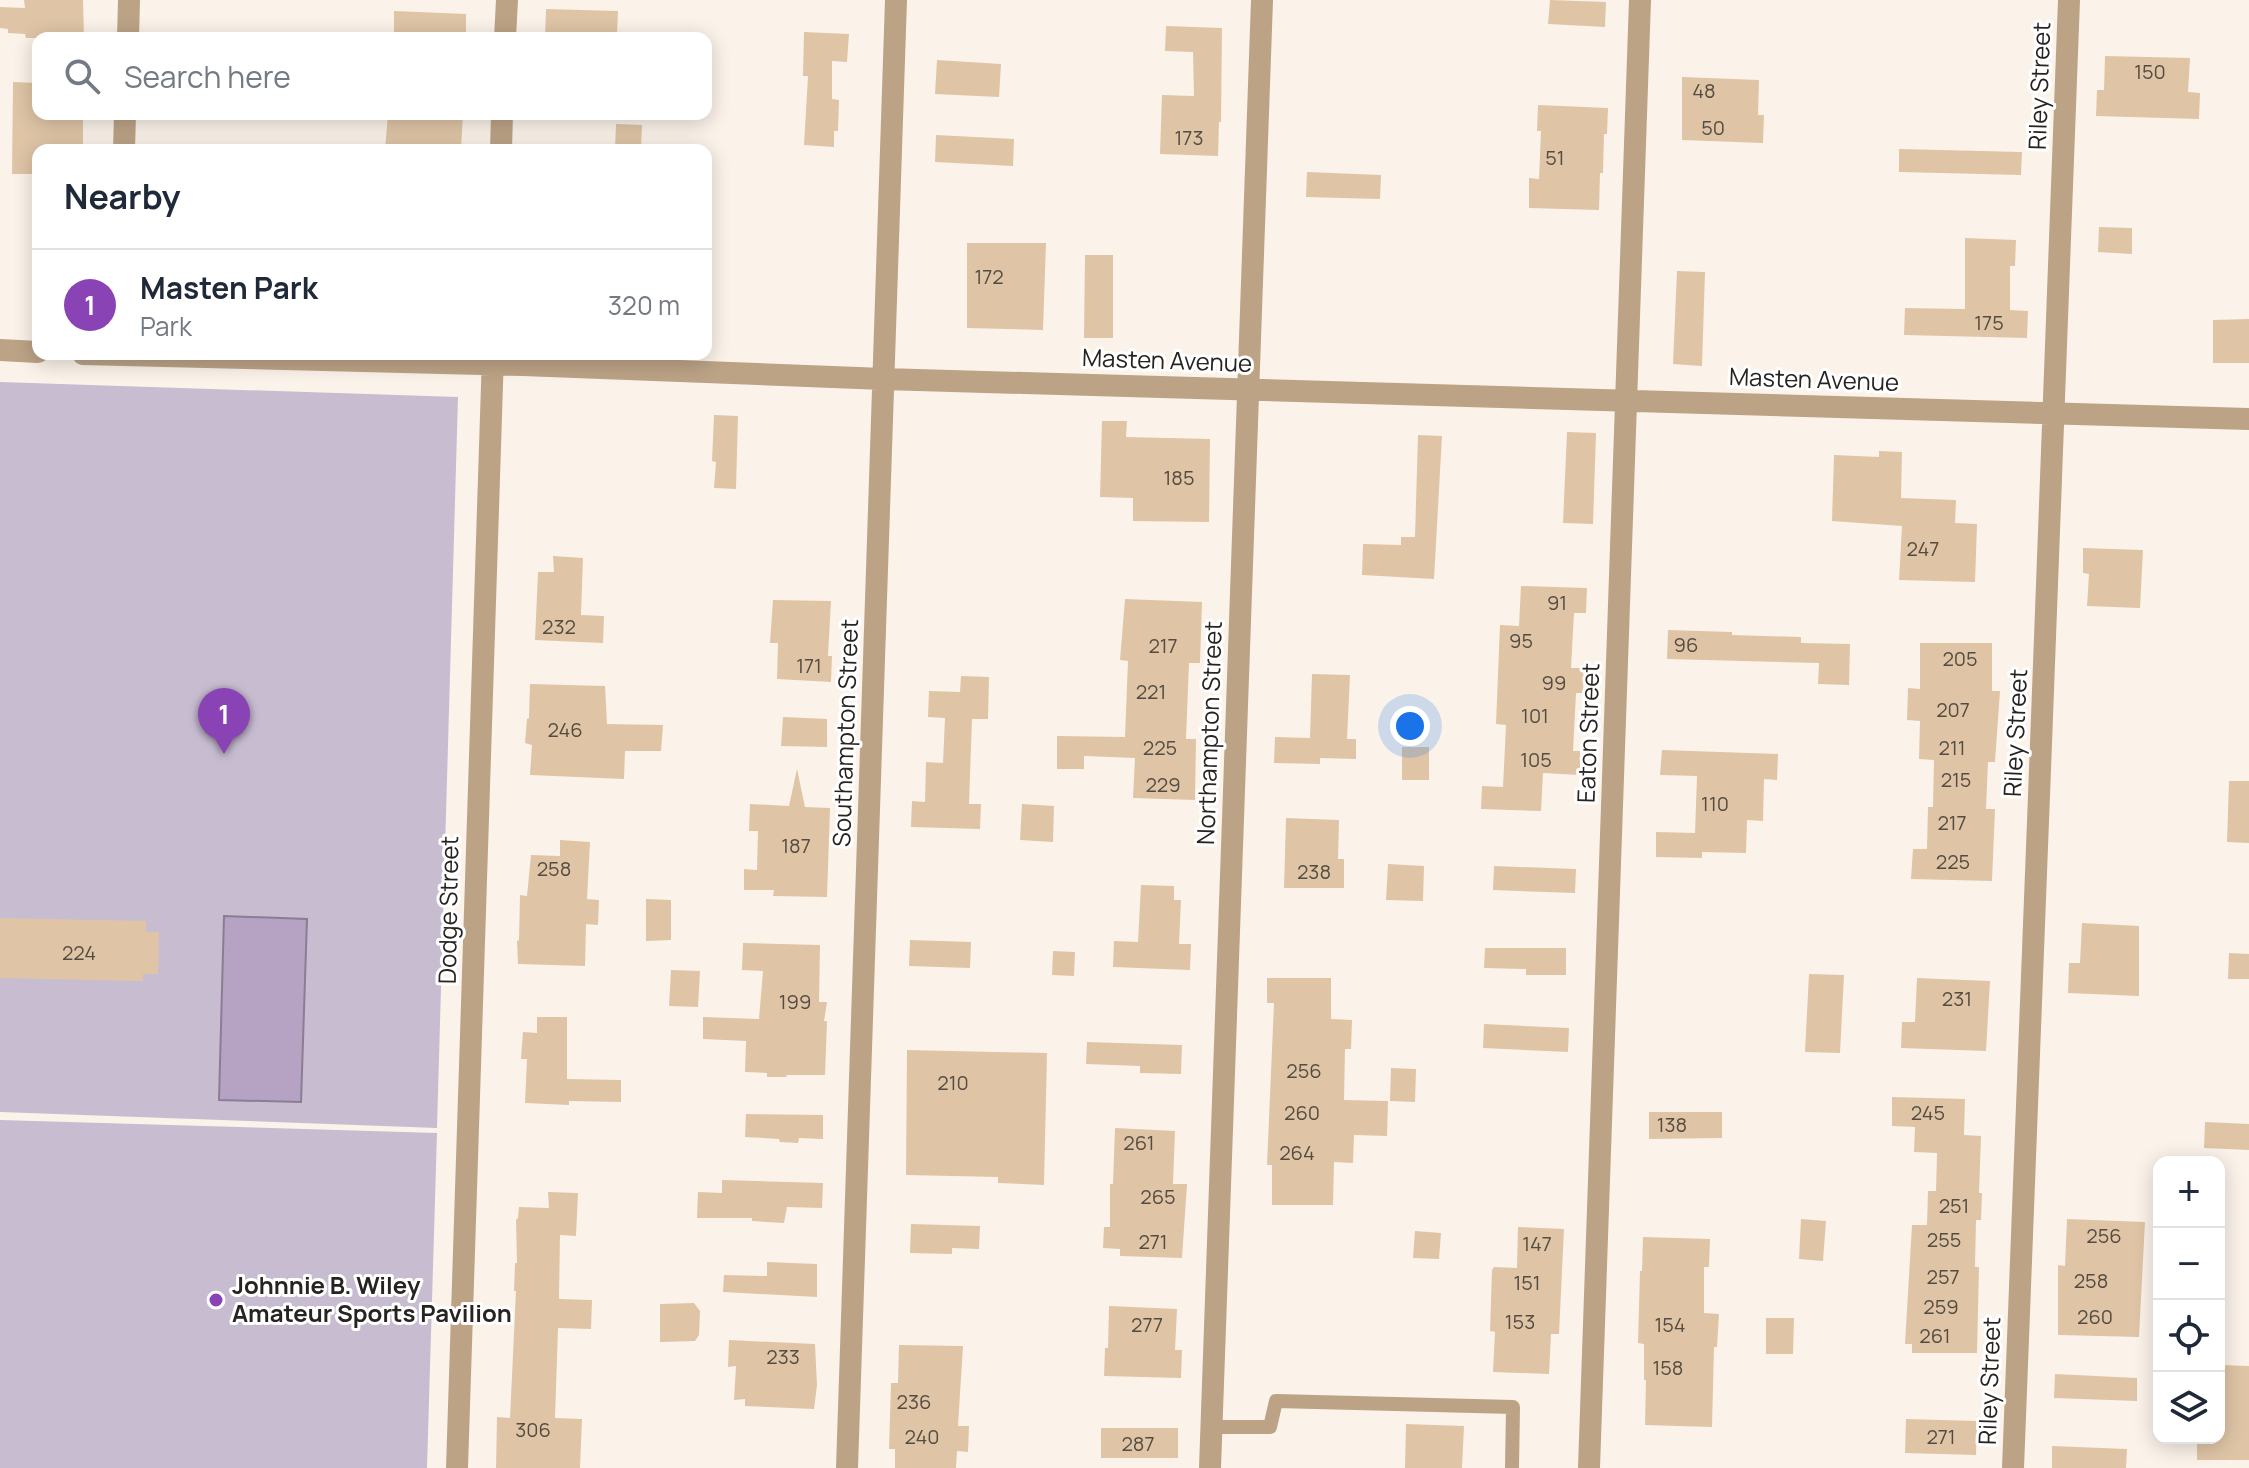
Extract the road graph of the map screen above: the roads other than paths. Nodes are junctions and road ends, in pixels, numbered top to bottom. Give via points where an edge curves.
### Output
1 (129, 0) edge
2 (507, 0) edge
3 (896, 0) edge
4 (1262, 0) edge
5 (1640, 0) edge
6 (2069, 0) edge
7 (128, 32) edge
8 (505, 32) edge
9 (125, 120) edge
10 (502, 120) edge
11 (124, 144) edge
12 (501, 144) edge
13 (0, 350) edge
14 (32, 352) edge
15 (493, 360) edge
16 (513, 360) edge
17 (884, 379) junction
18 (1249, 389) junction
19 (1627, 401) junction
20 (2055, 413) junction
21 (2249, 419) edge
22 (1211, 1427) junction
23 (457, 1468) edge
24 (847, 1468) edge
25 (1210, 1468) edge
26 (1512, 1468) edge
27 (1589, 1468) edge
28 (2013, 1468) edge

1 - 7 street
2 - 8 street
3 - 17 street, Southampton Street
4 - 18 street, Northampton Street
5 - 19 street, Eaton Street
6 - 20 street, Riley Street
9 - 11 street
10 - 12 street
13 - 14 street
15 - 23 street, Dodge Street
16 - 17 street, Masten Avenue
17 - 18 street, Masten Avenue
17 - 24 street, Southampton Street
18 - 19 street, Masten Avenue
18 - 22 street, Northampton Street
19 - 20 street, Masten Avenue
19 - 27 street, Eaton Street
20 - 21 street, Masten Avenue
20 - 28 street, Riley Street
22 - 25 street, Northampton Street
22 - 26 lane via 1270,1427 1276,1401 1513,1407

